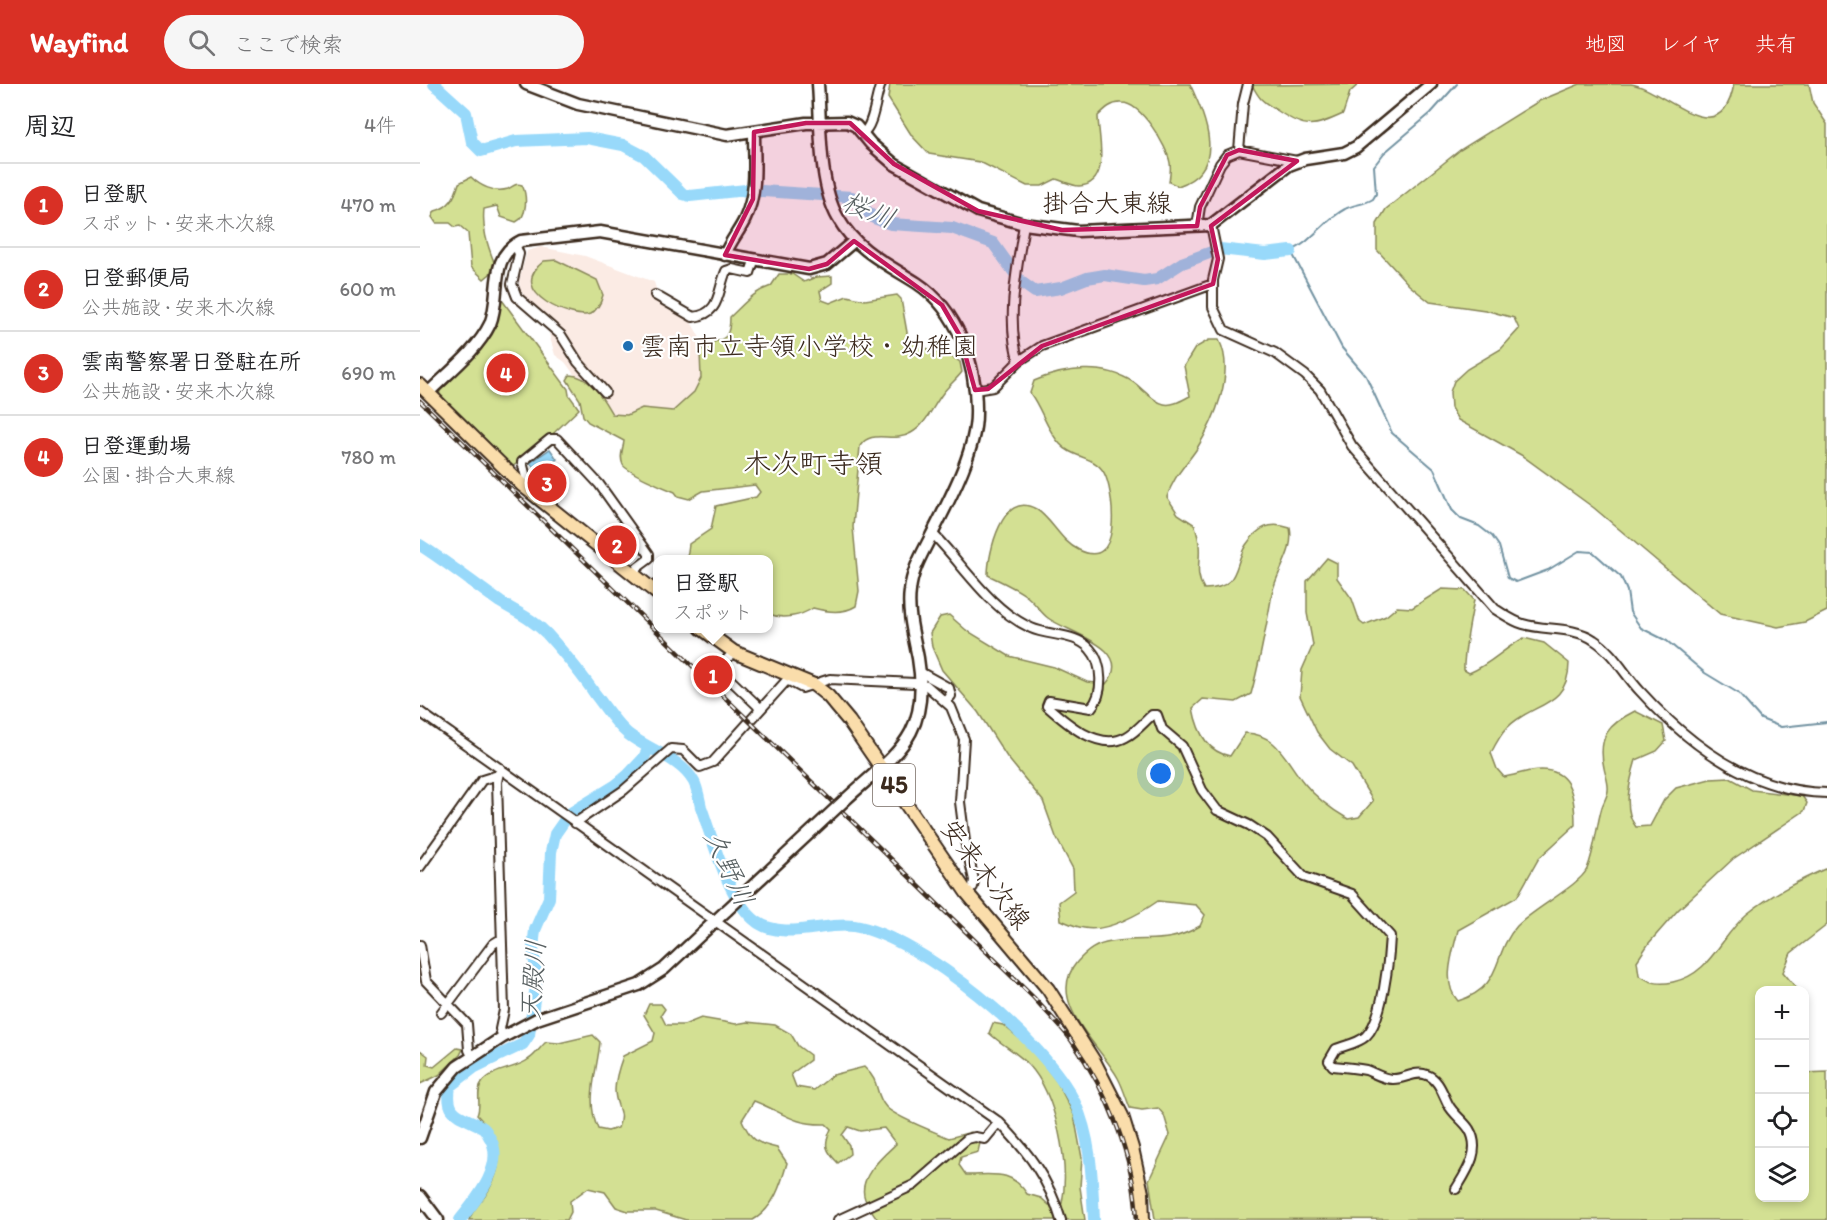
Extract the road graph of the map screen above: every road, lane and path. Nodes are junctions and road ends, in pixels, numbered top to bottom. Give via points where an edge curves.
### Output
1 (526, 84) edge
2 (818, 84) edge
3 (881, 84) edge
4 (1248, 84) edge
5 (1431, 84) edge
6 (821, 122) junction
7 (754, 132) junction
8 (863, 133) junction
9 (1239, 150) junction
10 (1297, 161) junction
11 (1024, 225) junction
12 (1211, 225) junction
13 (1197, 226) junction
14 (854, 242) junction
15 (515, 244) junction
16 (725, 255) junction
17 (754, 261) junction
18 (1213, 284) junction
19 (655, 295) dead end
20 (1019, 361) junction
21 (424, 389) edge
22 (975, 390) junction
23 (604, 392) dead end
24 (522, 484) junction
25 (932, 533) junction
26 (630, 573) junction
27 (653, 591) edge
28 (708, 633) edge
29 (734, 652) junction
30 (920, 672) junction
31 (915, 683) dead end
32 (814, 685) junction
33 (926, 686) dead end
34 (946, 701) junction
35 (759, 710) junction
36 (420, 712) edge
37 (881, 767) junction
38 (499, 772) junction
39 (1827, 793) edge
40 (573, 821) junction
41 (420, 867) edge
42 (967, 893) junction
43 (715, 922) junction
44 (501, 939) junction
45 (420, 945) edge
46 (448, 1005) junction
47 (441, 1012) dead end
48 (503, 1037) junction
49 (472, 1056) junction
50 (999, 1122) junction
51 (420, 1138) edge
52 (1456, 1189) dead end
53 (420, 1196) edge
54 (438, 1220) edge
55 (838, 1220) edge
56 (1061, 1220) edge
57 (1143, 1220) edge

1 - 7 street, 掛合大東線 via 578,104 618,113 727,135
2 - 6 street
3 - 8 street via 871,124
4 - 9 street
5 - 10 street via 1356,147 1344,153
6 - 7 street, 掛合大東線
6 - 8 street, 掛合大東線 via 847,122
6 - 14 street via 831,202
7 - 16 street via 754,189 744,222
8 - 11 street, 掛合大東線 via 885,157 930,185 978,210
9 - 10 street
9 - 13 street via 1227,155 1220,164 1200,207
10 - 12 street via 1253,190
11 - 13 street, 掛合大東線 via 1084,231
11 - 20 street via 1016,282
12 - 13 street, 掛合大東線
12 - 18 street via 1218,264
14 - 17 street via 834,259 815,268
14 - 22 street via 942,305 960,336
15 - 16 street via 600,232
15 - 21 street via 499,266 492,318 483,336
15 - 23 street via 519,254 512,284 517,297 561,335
16 - 17 street
17 - 19 street via 750,273 726,271 716,306 706,314 693,317
18 - 20 street via 1042,346
18 - 39 street via 1213,307 1224,330 1275,353 1320,390 1352,446 1495,609 1523,624 1592,638 1650,702 1727,765 1776,784
20 - 22 street via 993,387
21 - 24 main road
22 - 25 street via 972,444
24 - 26 main road
24 - 26 street via 526,477 522,462 550,439 557,439 598,484 649,554 649,559
25 - 30 street via 914,570 909,592
25 - 52 street via 1004,610 1029,627 1083,643 1095,655 1100,669 1100,692 1095,704 1078,708 1049,701 1047,706 1104,742 1126,737 1157,715 1162,729 1182,746 1202,790 1218,810 1267,837 1304,877 1352,894 1390,936 1380,1004 1369,1033 1336,1048 1329,1061 1334,1066 1365,1070 1388,1079 1413,1074 1433,1078 1473,1138 1475,1151 1470,1167
26 - 27 main road
28 - 29 main road, 安来木次線 / 45
29 - 32 main road, 安来木次線 / 45
29 - 35 street via 718,668
30 - 34 street via 949,688 951,696
30 - 37 street via 922,696 918,718 908,738
31 - 32 street via 830,679
32 - 35 street via 802,688 787,680
32 - 37 main road, 安来木次線 / 45 via 849,721
33 - 34 street
34 - 42 street via 964,739 960,802 974,880
35 - 40 street via 707,766 700,766 683,750 671,749 616,796
36 - 38 street
37 - 42 main road, 安来木次線 / 45
37 - 43 street, bridge
38 - 40 street
38 - 41 street via 482,780
38 - 44 street
40 - 43 street
42 - 57 main road, 安来木次線 / 45 via 1048,989 1109,1087 1135,1159
43 - 48 street via 664,969 639,986 537,1019
43 - 50 street
44 - 46 street via 493,944
44 - 48 street
45 - 46 street via 426,981
46 - 47 street
46 - 49 street via 467,1024
48 - 49 street
49 - 51 street via 444,1079
50 - 55 street via 985,1139 968,1140 914,1185
50 - 56 street via 1034,1160
53 - 54 street

